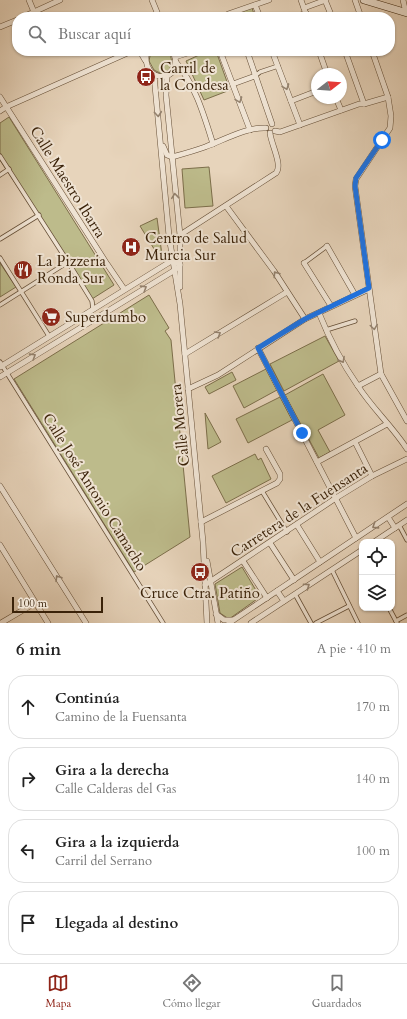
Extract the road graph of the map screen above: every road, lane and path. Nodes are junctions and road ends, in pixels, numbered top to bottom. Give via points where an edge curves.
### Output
1 (29, 0) edge
2 (60, 0) edge
3 (152, 0) edge
4 (269, 0) edge
5 (301, 0) edge
6 (325, 0) edge
7 (355, 0) edge
8 (364, 0) edge
9 (403, 0) edge
10 (255, 5) junction
11 (34, 12) joint
12 (157, 12) edge
13 (234, 12) edge
14 (258, 12) edge
15 (306, 12) edge
16 (307, 12) edge
17 (330, 12) edge
18 (359, 12) edge
19 (406, 13) edge
20 (12, 22) edge
21 (0, 27) edge
22 (121, 56) edge
23 (143, 56) edge
24 (146, 56) edge
25 (174, 56) edge
26 (222, 56) edge
27 (249, 56) edge
28 (274, 56) edge
29 (321, 56) edge
30 (346, 56) edge
31 (374, 56) edge
32 (146, 61) junction
33 (278, 66) junction
34 (325, 68) edge
35 (154, 75) junction
36 (167, 76) junction
37 (255, 76) junction
38 (233, 84) junction
39 (311, 93) edge
40 (0, 97) edge
41 (388, 97) junction
42 (291, 101) junction
43 (338, 104) edge
44 (364, 104) junction
45 (6, 107) junction
46 (341, 110) junction
47 (0, 111) edge
48 (272, 124) junction
49 (300, 126) junction
50 (266, 128) junction
51 (250, 130) junction
52 (272, 132) junction
53 (161, 140) junction
54 (213, 144) junction
55 (0, 156) edge
56 (172, 157) junction
57 (9, 169) junction
58 (0, 175) edge
59 (226, 206) junction
60 (39, 215) junction
61 (180, 235) junction
62 (0, 240) edge
63 (327, 246) joint
64 (0, 258) edge
65 (173, 260) junction
66 (68, 262) junction
67 (304, 262) joint
68 (180, 265) junction
69 (175, 270) junction
70 (369, 288) junction
71 (124, 289) junction
72 (21, 292) junction
73 (287, 292) junction
74 (355, 295) junction
75 (180, 304) junction
76 (0, 305) edge
77 (331, 306) junction
78 (93, 309) junction
79 (319, 313) junction
80 (305, 319) junction
81 (355, 320) dead end
82 (326, 330) junction
83 (49, 336) junction
84 (258, 348) junction
85 (185, 354) junction
86 (1, 365) edge
87 (7, 372) junction
88 (381, 374) junction
89 (0, 377) edge
90 (358, 386) junction
91 (188, 389) junction
92 (407, 420) edge
93 (387, 424) junction
94 (353, 442) junction
95 (266, 449) dead end
96 (407, 449) edge
97 (407, 459) edge
98 (317, 462) junction
99 (372, 476) junction
100 (0, 486) edge
101 (262, 491) junction
102 (336, 498) junction
103 (407, 504) edge
104 (388, 517) junction
105 (407, 520) edge
106 (201, 522) junction
107 (297, 525) junction
108 (397, 526) junction
109 (287, 532) junction
110 (356, 538) junction
111 (378, 539) edge
112 (407, 540) edge
113 (203, 542) junction
114 (270, 543) junction
115 (0, 545) edge
116 (359, 554) edge
117 (242, 561) junction
118 (320, 562) junction
119 (332, 570) junction
120 (294, 580) junction
121 (211, 582) junction
122 (205, 585) junction
123 (278, 591) junction
124 (295, 594) junction
125 (267, 598) junction
126 (284, 601) junction
127 (36, 603) junction
128 (349, 606) junction
129 (390, 611) edge
130 (216, 614) junction
131 (407, 614) edge
132 (232, 622) edge
133 (253, 622) edge
134 (396, 622) edge
135 (1, 623) edge
136 (48, 623) edge
137 (86, 623) edge
138 (163, 623) edge
139 (207, 623) edge
140 (218, 623) edge
141 (311, 623) edge
142 (316, 623) edge
143 (358, 623) edge

1 - 11 street
2 - 11 street
3 - 12 street
4 - 10 street
5 - 15 street
6 - 16 street
6 - 17 street
7 - 18 street
8 - 19 main road
9 - 19 street
10 - 13 street
10 - 14 street
20 - 21 street
22 - 45 street
23 - 32 street
24 - 32 street
25 - 36 street via 174,70
25 - 54 street via 190,83
26 - 38 street
27 - 37 street
28 - 33 street
29 - 34 street
30 - 44 street
31 - 41 street
32 - 35 street
33 - 37 street
33 -> 42 street
35 - 36 street
35 -> 53 street, Calle Morera
36 - 56 street, Calle Morera via 166,95
37 - 38 street
37 - 48 street
38 -> 51 street
39 - 42 street
40 - 45 street, Calle Maestro Ibarra
41 - 44 street
41 - 70 street via 390,128 356,178 355,186
42 - 49 street
43 - 46 street
44 - 46 street
45 - 47 street
45 - 71 street, Calle Maestro Ibarra
46 - 49 street
48 - 50 street
48 - 52 street via 275,126
49 - 52 street
50 - 51 street
50 - 52 street via 266,131
51 - 54 street
52 - 59 street via 271,142 279,170
53 - 56 street via 167,155
53 - 65 street, Calle Morera
54 - 56 street
55 - 57 street
61 -> 56 street, Calle Morera
57 - 58 street
57 - 60 street
59 - 61 street
73 -> 59 street
60 - 62 street
60 - 66 street
61 - 68 street, Calle Morera
63 - 67 street
63 - 74 street
64 - 72 street
65 - 68 street
65 - 69 street, Calle Morera
65 - 71 street
66 - 72 street
66 - 78 street via 92,301
67 - 77 street
68 - 69 street
68 - 75 street, Calle Morera
69 - 75 street, Calle Morera
87 -> 69 street
70 - 74 street
70 -> 88 street
71 - 78 street
72 - 76 street
72 - 83 street
73 - 80 street
85 -> 73 street
74 - 77 street
75 - 85 street, Calle Morera
77 - 79 street
78 - 83 street
79 - 80 street
79 - 82 street
80 - 84 street
81 - 82 street
82 -> 90 street
83 - 86 street
84 - 91 street via 218,375
84 - 98 street
85 - 91 street, Calle Morera
86 - 87 street, Calle José Antonio Camacho
87 - 89 street
87 - 138 street, Calle José Antonio Camacho
88 - 90 street
88 - 92 street
90 - 93 street
91 - 106 street, Calle Morera
93 - 94 street
93 - 96 street
94 - 98 street
94 - 99 street
95 - 101 street via 280,474 280,479
97 - 99 street, Carretera de la Fuensanta
98 - 102 street
99 - 102 street, Carretera de la Fuensanta
137 -> 100 street
101 - 106 street
101 - 109 street
102 - 107 street, Carretera de la Fuensanta
102 - 110 street
103 - 104 street
104 - 108 street
104 -> 110 street
105 - 108 street
106 - 113 street, Calle Morera
107 - 109 street, Carretera de la Fuensanta
107 - 118 street
108 - 111 street
108 - 112 street
109 - 114 street, Carretera de la Fuensanta
110 - 118 street
113 - 121 street, Calle Morera
113 - 122 street, Calle Morera
114 - 117 street, Carretera de la Fuensanta
114 - 120 street
115 - 127 street
116 - 119 street
117 - 121 street, Carretera de la Fuensanta
117 - 125 street
118 - 120 street
124 -> 119 street
119 - 128 street
120 - 123 street
121 - 122 street, Carretera de la Fuensanta
121 - 130 street, Calle Morera
122 - 139 street, Calle Morera
123 - 125 street
123 - 126 street
124 - 126 street
124 - 141 street
125 - 132 street
126 - 133 street
127 - 135 street
127 - 136 street
128 - 142 street
128 - 143 street
129 - 134 street
130 - 132 street
130 - 140 street, Calle Morera
131 - 134 street

